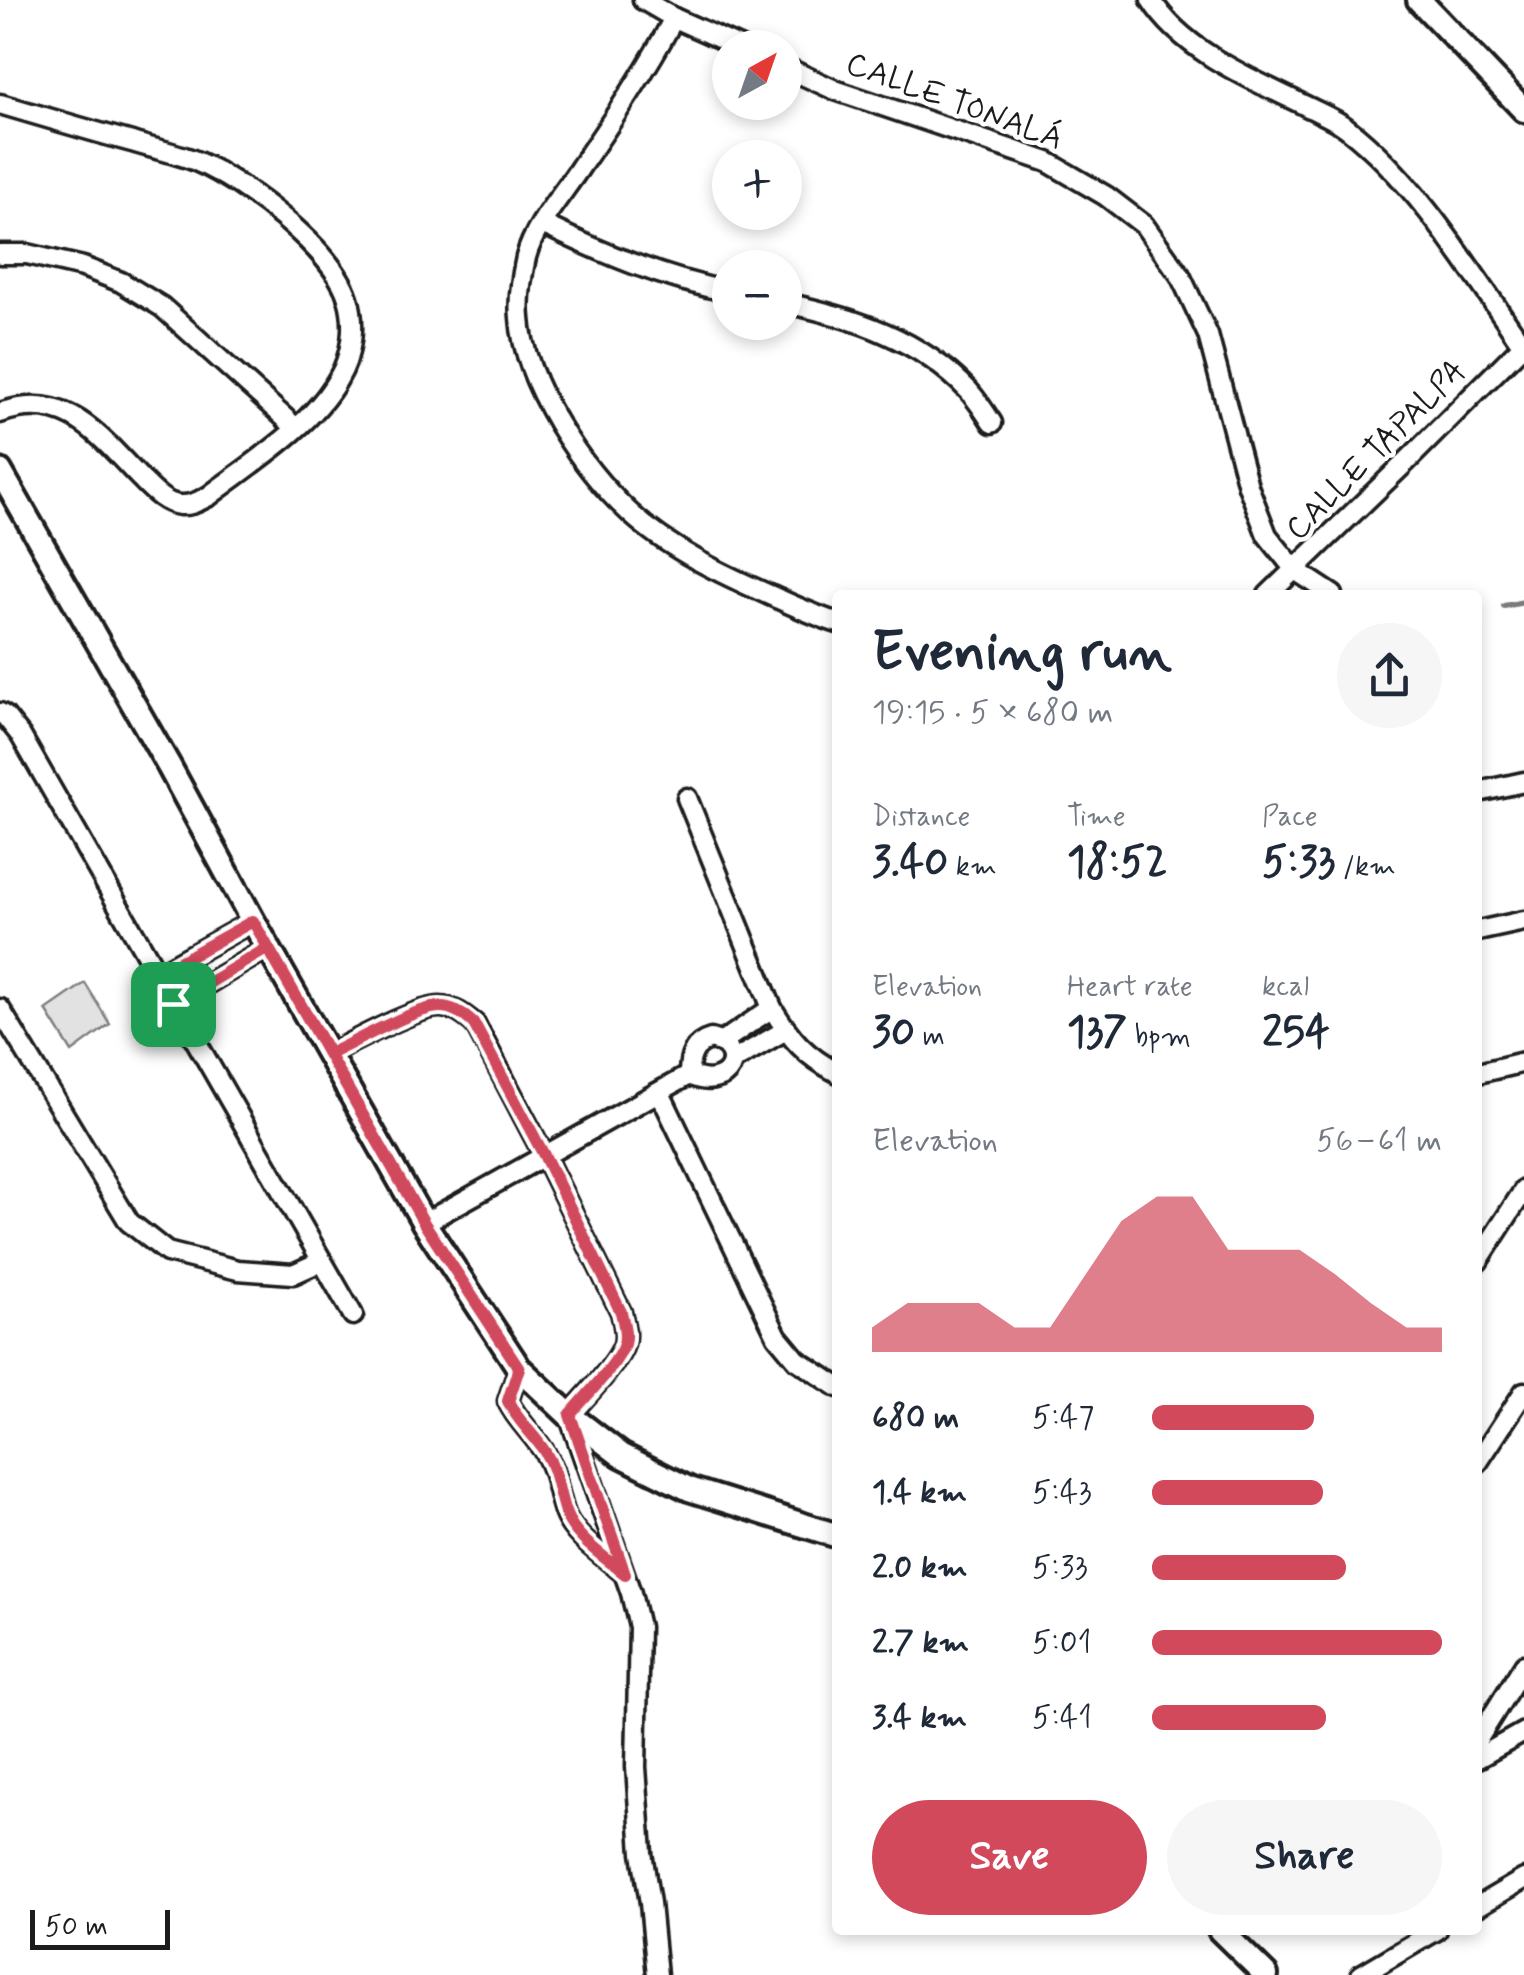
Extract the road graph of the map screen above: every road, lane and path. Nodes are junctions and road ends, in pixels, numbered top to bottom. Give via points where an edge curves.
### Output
1 (642, 0) edge
2 (1150, 0) edge
3 (1420, 0) edge
4 (674, 18) junction
5 (712, 35) edge
6 (802, 75) edge
7 (0, 104) edge
8 (1524, 110) edge
9 (542, 224) junction
10 (0, 254) edge
11 (712, 288) edge
12 (802, 306) edge
13 (1523, 346) edge
14 (0, 414) edge
15 (992, 423) dead end
16 (296, 428) junction
17 (0, 471) edge
18 (1295, 570) junction
19 (1273, 590) edge
20 (1325, 590) edge
21 (832, 620) edge
22 (0, 713) edge
23 (1524, 782) edge
24 (1482, 791) edge
25 (687, 798) dead end
26 (253, 921) junction
27 (1524, 921) edge
28 (1482, 930) edge
29 (268, 948) junction
30 (156, 975) junction
31 (173, 1004) junction
32 (772, 1008) junction
33 (0, 1009) edge
34 (786, 1030) junction
35 (722, 1042) junction
36 (329, 1054) junction
37 (732, 1061) junction
38 (1524, 1062) edge
39 (832, 1070) edge
40 (1482, 1071) edge
41 (689, 1075) junction
42 (660, 1093) junction
43 (545, 1157) junction
44 (1522, 1198) edge
45 (424, 1223) junction
46 (1482, 1255) edge
47 (322, 1261) junction
48 (353, 1314) dead end
49 (519, 1368) junction
50 (832, 1384) edge
51 (1524, 1392) edge
52 (570, 1415) junction
53 (1482, 1456) edge
54 (832, 1534) edge
55 (625, 1574) junction
56 (1524, 1665) edge
57 (1524, 1732) edge
58 (1482, 1733) edge
59 (1482, 1756) edge
60 (1524, 1879) edge
61 (1482, 1904) edge
62 (1225, 1935) edge
63 (1429, 1935) edge
64 (657, 1975) edge
65 (1266, 1975) edge
66 (1361, 1975) edge

1 - 4 street
2 - 13 street via 1204,53 1344,126 1392,168
3 - 8 street
4 - 5 street
4 - 9 street
6 - 18 street, CALLE TONALÁ via 1048,162 1144,226 1180,275 1208,334 1248,486 1267,536
7 - 16 street via 197,162 249,191 312,245 338,276 352,326 339,378
9 - 11 street via 596,250
9 - 21 street via 526,255 520,318 544,400 586,466 631,514 686,554
10 - 16 street via 46,258 121,282 162,307
12 - 15 street via 882,331 926,354 969,391
13 - 18 street, CALLE TAPALPA
14 - 16 street via 43,406 72,414 150,488 178,505 209,496
17 - 26 street
18 - 19 street, CALLE TAPALPA
18 - 20 street, CALLE TONALÁ
22 - 30 street via 21,736
23 - 24 street
25 - 32 street
26 - 29 street
26 - 30 street
27 - 28 street
29 - 31 street
29 - 36 street
30 - 31 street
31 - 47 street
32 - 34 street
32 - 35 street
33 - 47 street via 129,1222 167,1252 238,1270 293,1274
34 - 37 street
34 - 39 street via 814,1061
35 - 37 street
35 - 41 street via 700,1042
36 - 43 street via 419,1012 460,1011 474,1024
36 - 45 street
37 - 41 street via 722,1078
38 - 40 street
41 - 42 street
42 - 43 street
42 - 50 street via 777,1336
43 - 45 street
43 - 52 street via 625,1330 615,1360
44 - 46 street
45 - 49 street
47 - 48 street
49 - 52 street
49 - 55 street via 508,1401 513,1413 556,1473 566,1516
51 - 53 street
52 - 54 street via 621,1456 689,1489
52 - 55 street
55 - 64 street via 639,1627 636,1767
56 - 58 street
57 - 59 street
60 - 61 street
62 - 65 street
63 - 66 street

